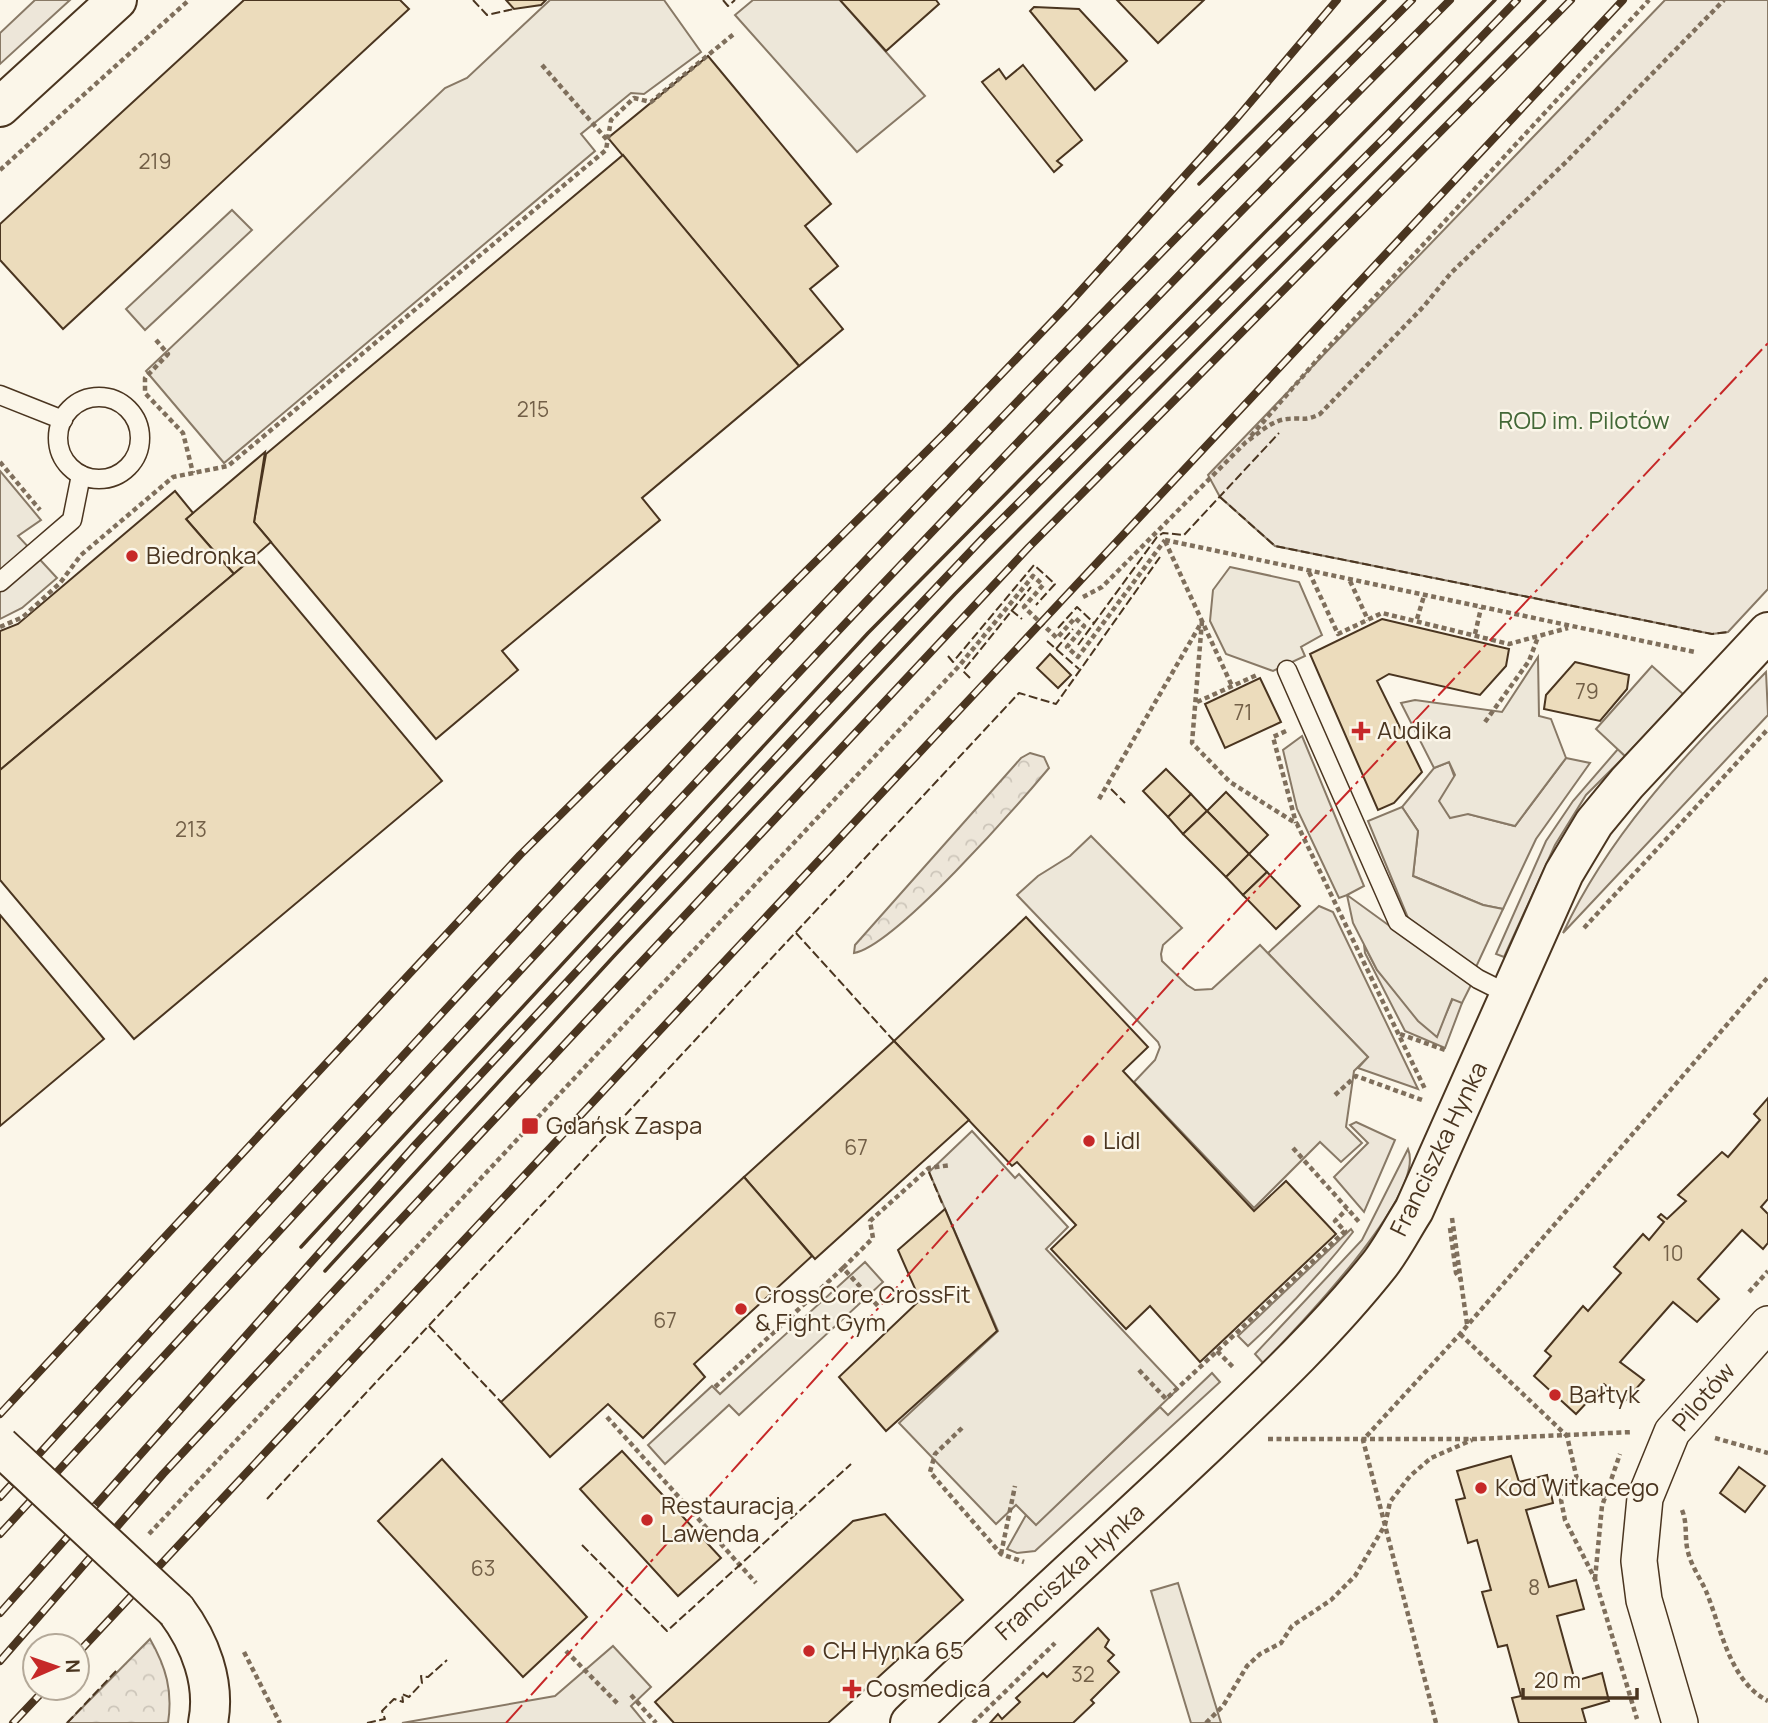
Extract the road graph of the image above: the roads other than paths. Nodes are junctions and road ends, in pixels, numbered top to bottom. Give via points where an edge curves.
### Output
1 (117, 0) edge
2 (0, 107) edge
3 (0, 395) edge
4 (63, 420) junction
5 (81, 475) junction
6 (0, 582) edge
7 (1768, 632) edge
8 (1287, 670) dead end
9 (1510, 995) junction
10 (1768, 1324) edge
11 (0, 1446) edge
12 (208, 1723) edge
13 (910, 1723) edge
14 (1680, 1723) edge

1 - 2 street
3 - 4 lane
4 - 5 lane via 59,432 63,457
4 - 5 lane via 71,408 98,397 124,405 138,426 139,451 125,470 104,479
5 - 6 lane via 72,520
7 - 9 street, Franciszka Hynka via 1594,823 1564,873
8 - 9 lane via 1398,922 1478,979
9 - 13 street, Franciszka Hynka via 1414,1210 1350,1300 1242,1411 1023,1612
10 - 14 street, Pilotów via 1672,1432 1645,1498 1639,1561 1644,1600
11 - 12 street, bridge via 176,1610 202,1656 208,1683

